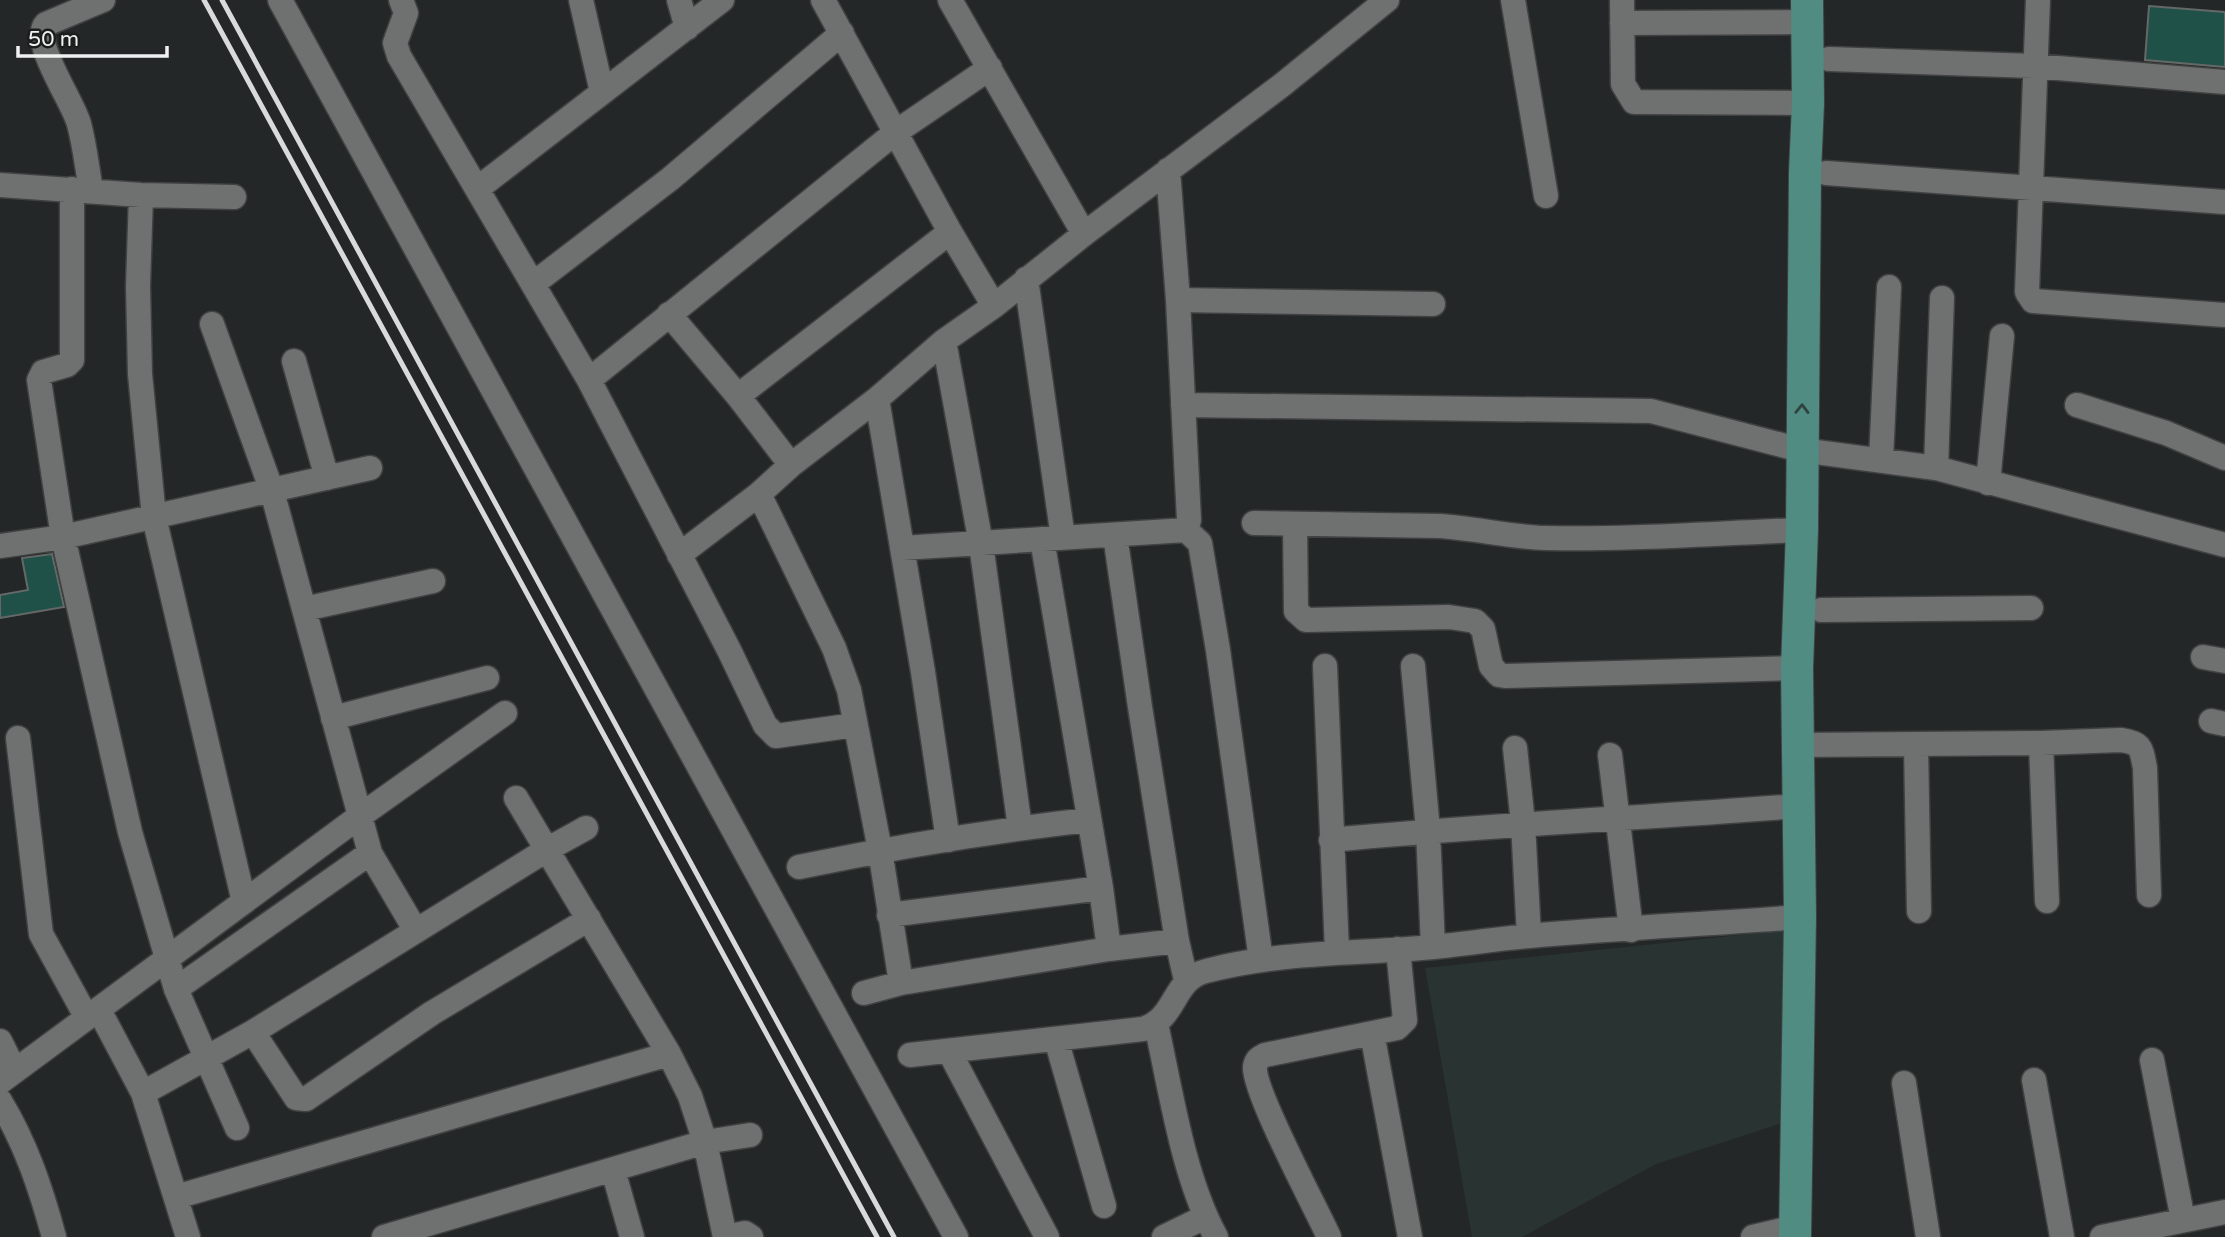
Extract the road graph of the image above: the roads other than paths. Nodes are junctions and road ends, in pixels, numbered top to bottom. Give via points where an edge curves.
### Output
1 (103, 0) edge
2 (280, 0) edge
3 (401, 0) edge
4 (580, 0) edge
5 (679, 0) edge
6 (722, 0) edge
7 (823, 0) edge
8 (950, 0) edge
9 (1387, 0) edge
10 (1513, 0) edge
11 (2038, 0) edge
12 (1814, 7) edge
13 (1622, 12) edge
14 (687, 28) junction
15 (842, 33) junction
16 (1829, 59) junction
17 (2034, 66) junction
18 (990, 68) junction
19 (2225, 82) edge
20 (602, 92) junction
21 (1808, 103) junction
22 (896, 132) junction
23 (1168, 170) junction
24 (1826, 173) junction
25 (0, 185) edge
26 (2030, 187) junction
27 (81, 189) junction
28 (477, 189) junction
29 (141, 195) junction
30 (1546, 196) dead end
31 (234, 197) dead end
32 (2225, 202) edge
33 (950, 232) junction
34 (1084, 234) junction
35 (1026, 279) junction
36 (533, 284) junction
37 (1889, 287) dead end
38 (1942, 298) dead end
39 (1178, 300) junction
40 (1433, 304) dead end
41 (994, 306) junction
42 (669, 314) junction
43 (2225, 315) edge
44 (212, 324) dead end
45 (2002, 336) dead end
46 (944, 341) junction
47 (294, 361) dead end
48 (589, 380) junction
49 (738, 396) junction
50 (877, 399) junction
51 (1183, 405) junction
52 (2077, 405) dead end
53 (1812, 452) junction
54 (2225, 457) edge
55 (1881, 460) junction
56 (791, 465) junction
57 (370, 468) dead end
58 (1936, 468) junction
59 (327, 478) junction
60 (1988, 483) junction
61 (272, 491) junction
62 (759, 494) junction
63 (154, 517) junction
64 (1254, 523) dead end
65 (1295, 524) junction
66 (1186, 530) junction
67 (1802, 530) junction
68 (1115, 535) junction
69 (63, 537) junction
70 (1052, 539) junction
71 (981, 544) junction
72 (2225, 545) edge
73 (0, 546) edge
74 (902, 548) junction
75 (680, 555) junction
76 (433, 581) dead end
77 (2031, 608) dead end
78 (304, 609) junction
79 (1821, 610) junction
80 (1325, 666) dead end
81 (1413, 666) dead end
82 (1797, 668) junction
83 (487, 678) dead end
84 (505, 713) dead end
85 (334, 718) junction
86 (855, 725) junction
87 (18, 738) dead end
88 (2041, 743) junction
89 (1808, 745) junction
90 (1916, 745) junction
91 (1515, 748) dead end
92 (1610, 754) dead end
93 (516, 798) dead end
94 (1798, 806) junction
95 (360, 816) junction
96 (1088, 820) junction
97 (1618, 820) junction
98 (1523, 823) junction
99 (586, 828) dead end
100 (1020, 828) junction
101 (1428, 831) junction
102 (948, 840) junction
103 (1331, 840) junction
104 (548, 849) junction
105 (880, 850) junction
106 (370, 853) junction
107 (799, 867) dead end
108 (1101, 887) junction
109 (2149, 895) dead end
110 (2047, 901) dead end
111 (244, 902) junction
112 (1919, 911) dead end
113 (889, 915) junction
114 (1800, 917) junction
115 (589, 919) junction
116 (1631, 930) junction
117 (416, 931) junction
118 (1529, 936) junction
119 (1177, 941) junction
120 (1433, 947) junction
121 (1109, 949) junction
122 (1398, 949) junction
123 (1337, 951) junction
124 (1261, 960) junction
125 (166, 961) junction
126 (1186, 980) junction
127 (901, 983) junction
128 (176, 989) junction
129 (864, 993) dead end
130 (93, 1014) junction
131 (1156, 1024) junction
132 (253, 1032) junction
133 (1372, 1033) junction
134 (1056, 1039) junction
135 (0, 1041) edge
136 (949, 1051) junction
137 (669, 1054) junction
138 (910, 1055) dead end
139 (208, 1058) junction
140 (2152, 1060) dead end
141 (8, 1076) edge
142 (2034, 1080) dead end
143 (1905, 1083) dead end
144 (143, 1093) junction
145 (0, 1101) edge
146 (237, 1128) dead end
147 (750, 1135) dead end
148 (705, 1142) junction
149 (612, 1170) junction
150 (176, 1197) junction
151 (1104, 1206) dead end
152 (2225, 1212) edge
153 (2183, 1220) junction
154 (1210, 1227) edge
155 (1802, 1234) edge
156 (401, 1235) edge
157 (54, 1237) edge
158 (188, 1237) edge
159 (631, 1237) edge
160 (725, 1237) edge
161 (751, 1237) edge
162 (956, 1237) edge
163 (1047, 1237) edge
164 (1164, 1237) edge
165 (1329, 1237) edge
166 (1410, 1237) edge
167 (1753, 1237) edge
168 (1928, 1237) edge
169 (2062, 1237) edge
170 (2102, 1237) edge

1 - 27 street via 46,24 41,35 79,124
2 - 162 street
3 - 28 street via 406,13 395,43 399,56
4 - 20 street
5 - 14 street
6 - 14 street
7 - 15 street
8 - 18 street
9 - 23 street
10 - 30 street
11 - 17 street
12 - 13 street
12 - 16 main road
12 - 21 main road
13 - 21 street via 1623,83 1634,102
14 - 20 street
15 - 22 street
15 - 36 street via 670,179
16 - 17 street
16 - 24 main road
17 - 19 street
17 - 26 street
18 - 22 street
18 - 34 street
20 - 28 street
53 -> 21 main road
22 - 33 street
22 - 42 street
23 - 34 street
23 - 39 street
24 - 26 street
24 - 53 main road
25 - 27 street
26 - 32 street
26 - 43 street via 2027,292 2033,301
27 - 29 street
27 - 69 street via 72,360 43,372 39,380
28 - 36 street
29 - 31 street
29 - 63 street via 140,374
33 - 41 street
33 - 49 street
34 - 35 street
35 - 41 street
35 - 70 street
36 - 48 street
37 - 55 street
38 - 58 street
39 - 40 street
39 - 51 street
41 - 46 street
42 - 48 street
42 - 49 street
44 - 61 street
45 - 60 street
46 - 50 street
46 - 71 street
47 - 59 street
48 - 75 street
49 - 56 street
50 - 56 street
50 - 74 street
51 - 53 street via 1651,411
51 - 66 street
52 - 54 street
53 - 55 street
53 - 67 main road
53 - 79 main road
55 - 58 street
56 - 62 street
57 - 59 street
58 - 60 street
59 - 61 street
60 - 72 street
61 - 63 street
61 - 78 street
62 - 75 street
62 - 86 street via 834,648
63 - 69 street
63 - 111 street
64 - 65 street
65 - 67 street via 1439,526 1593,539
65 - 82 street via 1296,611 1306,620 1449,617 1475,621 1483,629 1491,666 1505,676
66 - 68 street
66 - 124 street via 1200,543
67 - 82 main road
68 - 70 street
68 - 119 street
69 - 73 street
69 - 125 street via 130,832
70 - 71 street
70 - 96 street
71 - 74 street
71 - 100 street
74 - 102 street
75 - 86 street via 771,732 776,736
76 - 78 street
77 - 79 street
78 - 85 street
79 - 89 main road
80 - 103 street
81 - 101 street
82 - 89 main road
83 - 85 street
84 - 95 street
85 - 95 street
86 - 105 street
87 - 130 street via 41,934
88 - 90 street
88 - 109 street via 2121,740 2138,745 2145,768
88 - 110 street
89 - 90 street
89 - 94 main road
89 - 155 main road via 1820,918
90 - 112 street
91 - 98 street
92 - 97 street
93 - 104 street
94 - 97 street
94 - 114 main road
95 - 106 street
95 - 111 street
96 - 100 street
96 - 108 street
97 - 98 street
97 - 116 street
98 - 101 street
98 - 118 street
99 - 104 street
100 - 102 street
101 - 103 street
101 - 120 street
102 - 105 street
103 - 123 street
104 - 115 street
104 - 117 street
105 - 107 street
105 - 113 street
106 - 117 street
106 - 128 street
108 - 113 street
108 - 121 street
111 - 125 street
113 - 127 street
114 - 116 street
114 - 155 main road
115 - 132 street via 432,1013 306,1099 296,1098
115 - 137 street
116 - 118 street
117 - 132 street
118 - 120 street
119 - 121 street
119 - 126 street
120 - 122 street
121 - 127 street
122 - 123 street
122 - 133 street via 1405,1020 1397,1028
123 - 124 street
124 - 126 street via 1206,971
125 - 128 street
125 - 130 street
126 - 131 street
127 - 129 street
128 - 139 street
130 - 141 street
130 - 144 street
131 - 134 street
131 - 154 street via 1188,1165
132 - 139 street
133 - 165 street via 1265,1055 1255,1067 1264,1098
133 - 166 street
134 - 136 street
134 - 151 street
135 - 141 street
136 - 138 street
136 - 163 street
137 - 148 street via 690,1096
137 - 150 street
139 - 144 street
139 - 146 street
140 - 153 street
142 - 169 street
143 - 168 street
144 - 150 street
145 - 157 street via 24,1146
147 - 148 street
148 - 149 street
148 - 160 street
149 - 156 street
149 - 159 street
150 - 158 street
152 - 153 street
153 - 170 street
154 - 164 street
155 - 167 street
160 - 161 street via 745,1233

